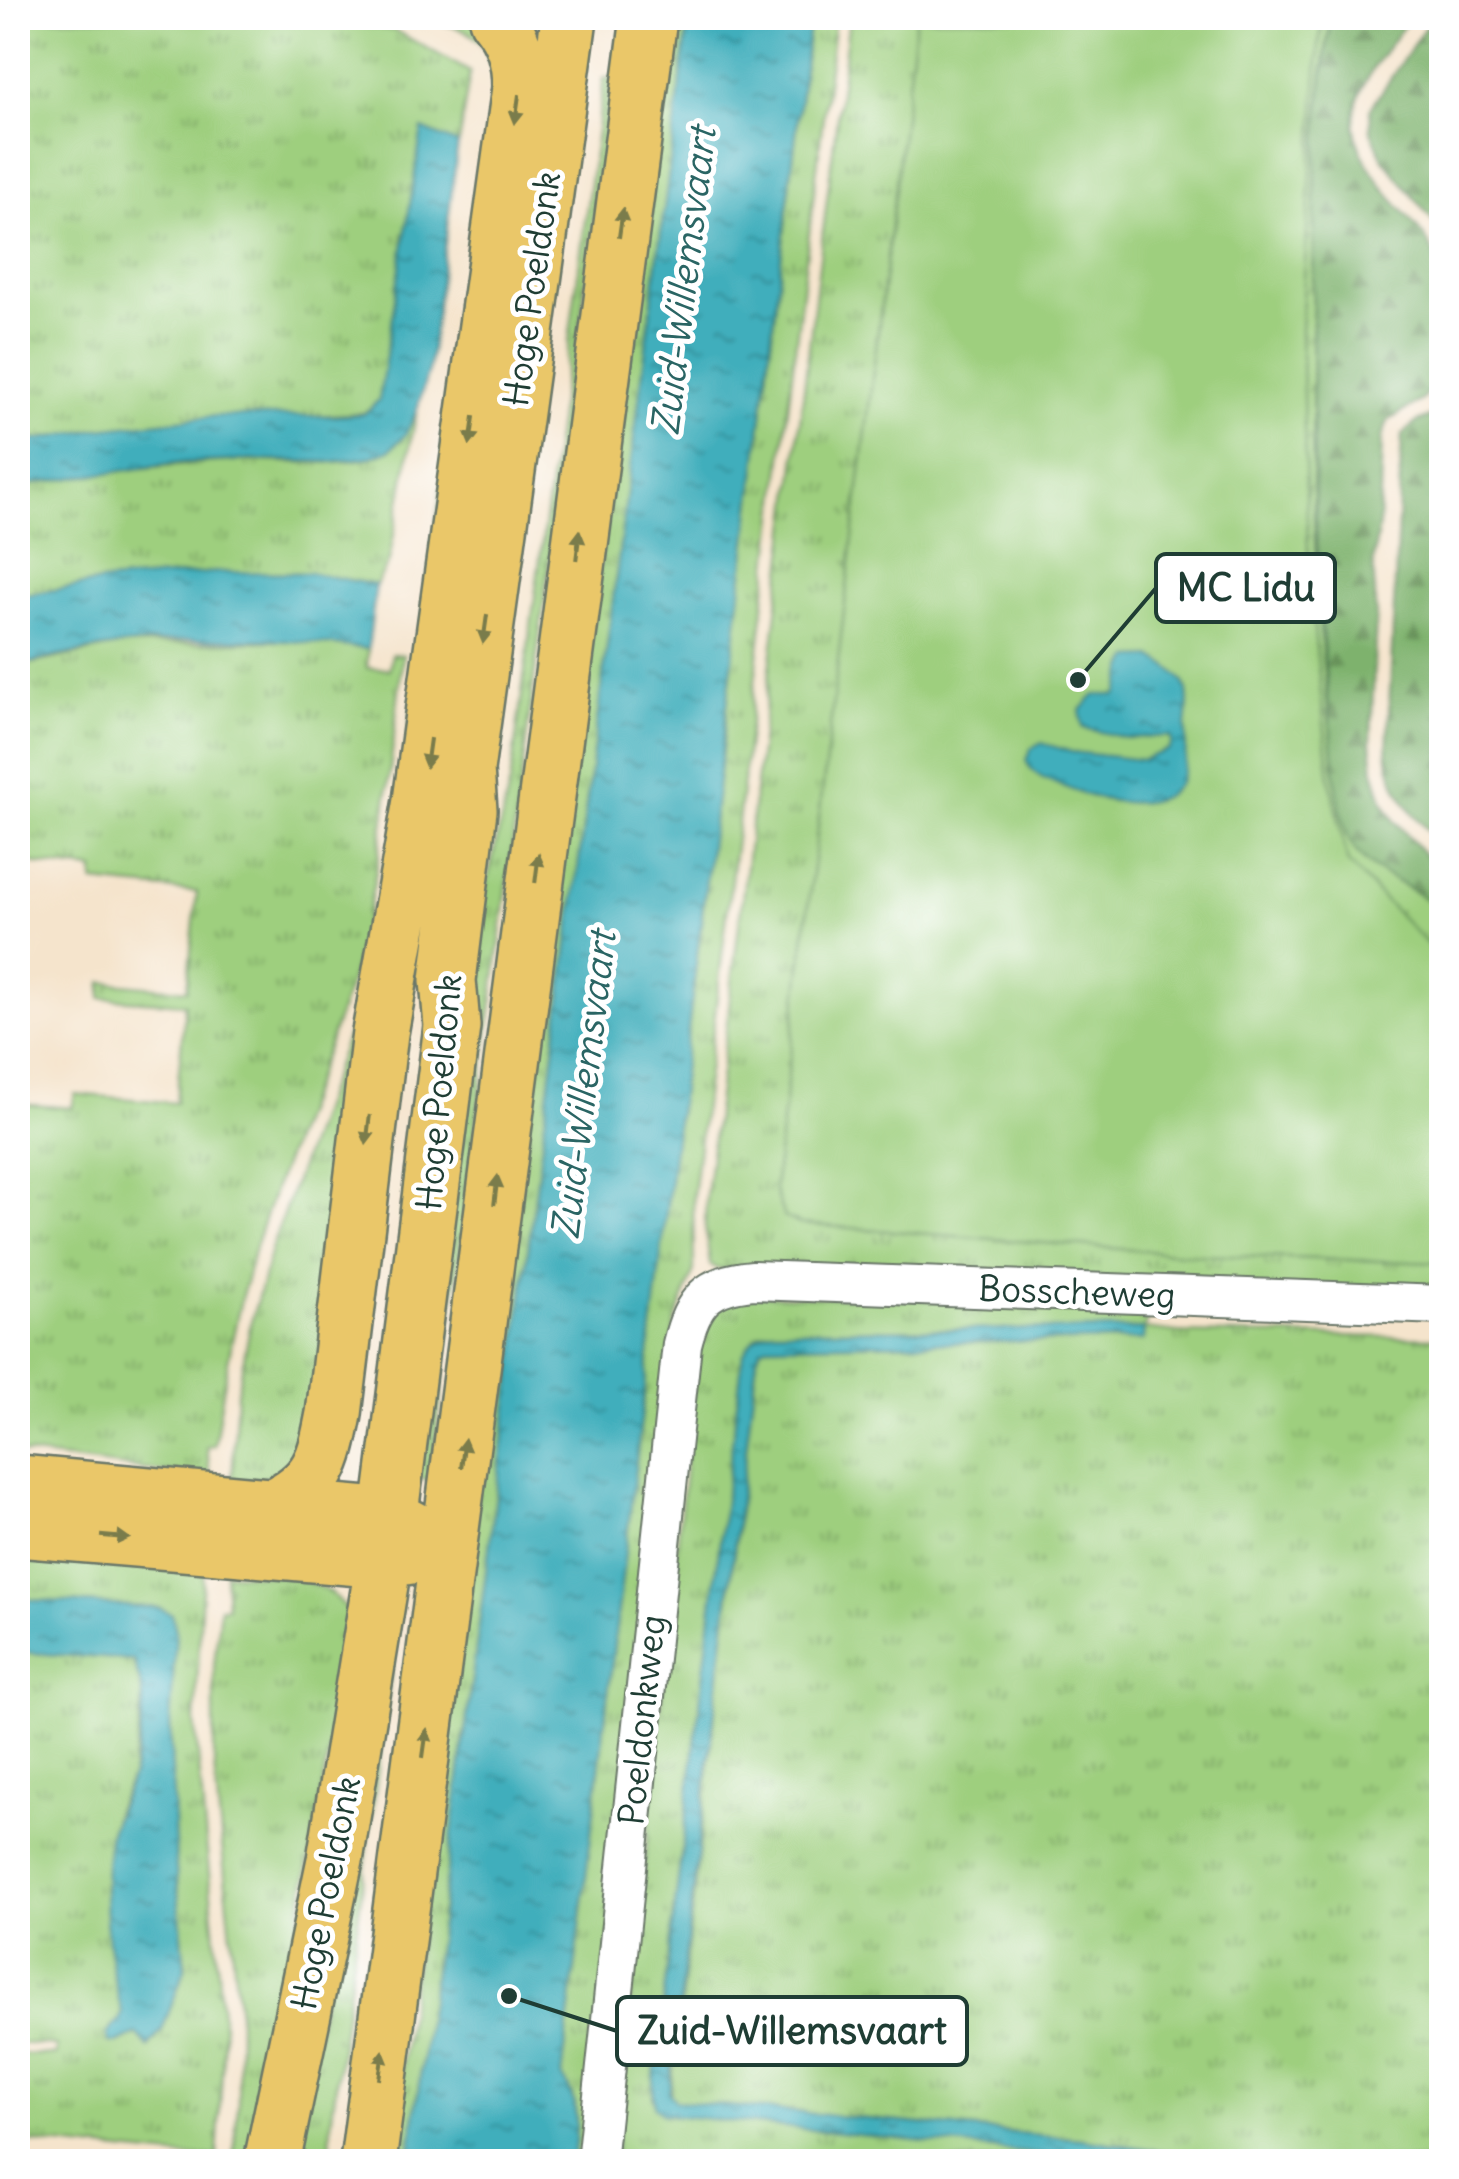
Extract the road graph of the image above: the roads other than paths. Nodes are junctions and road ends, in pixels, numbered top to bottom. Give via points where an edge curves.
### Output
1 (496, 18) edge
2 (569, 18) edge
3 (586, 18) edge
4 (628, 18) edge
5 (649, 18) edge
6 (641, 76) junction
7 (466, 770) junction
8 (452, 1026) junction
9 (713, 1288) joint
10 (1442, 1304) edge
11 (18, 1483) edge
12 (297, 1508) junction
13 (18, 1529) edge
14 (387, 1538) junction
15 (450, 1550) junction
16 (272, 2162) edge
17 (368, 2162) edge
18 (596, 2162) edge

1 -> 12 highway via 518,60 520,88 421,802 380,1033 334,1414 318,1473
2 -> 7 highway, Hoge Poeldonk
3 - 8 highway via 597,64 503,769
4 - 6 highway
5 - 6 highway, Hoge Poeldonk
15 -> 6 highway, Hoge Poeldonk
7 - 8 highway, Hoge Poeldonk via 469,810 448,980
7 - 12 highway via 425,971 366,1444 352,1481
8 - 14 highway, Hoge Poeldonk
9 - 10 street, Bosscheweg via 752,1280
9 - 18 street, Poeldonkweg via 697,1304 682,1344
11 - 12 highway
12 - 14 highway
13 -> 14 highway
14 - 15 highway
14 - 16 highway, Hoge Poeldonk via 335,1860
17 -> 15 highway, Hoge Poeldonk

